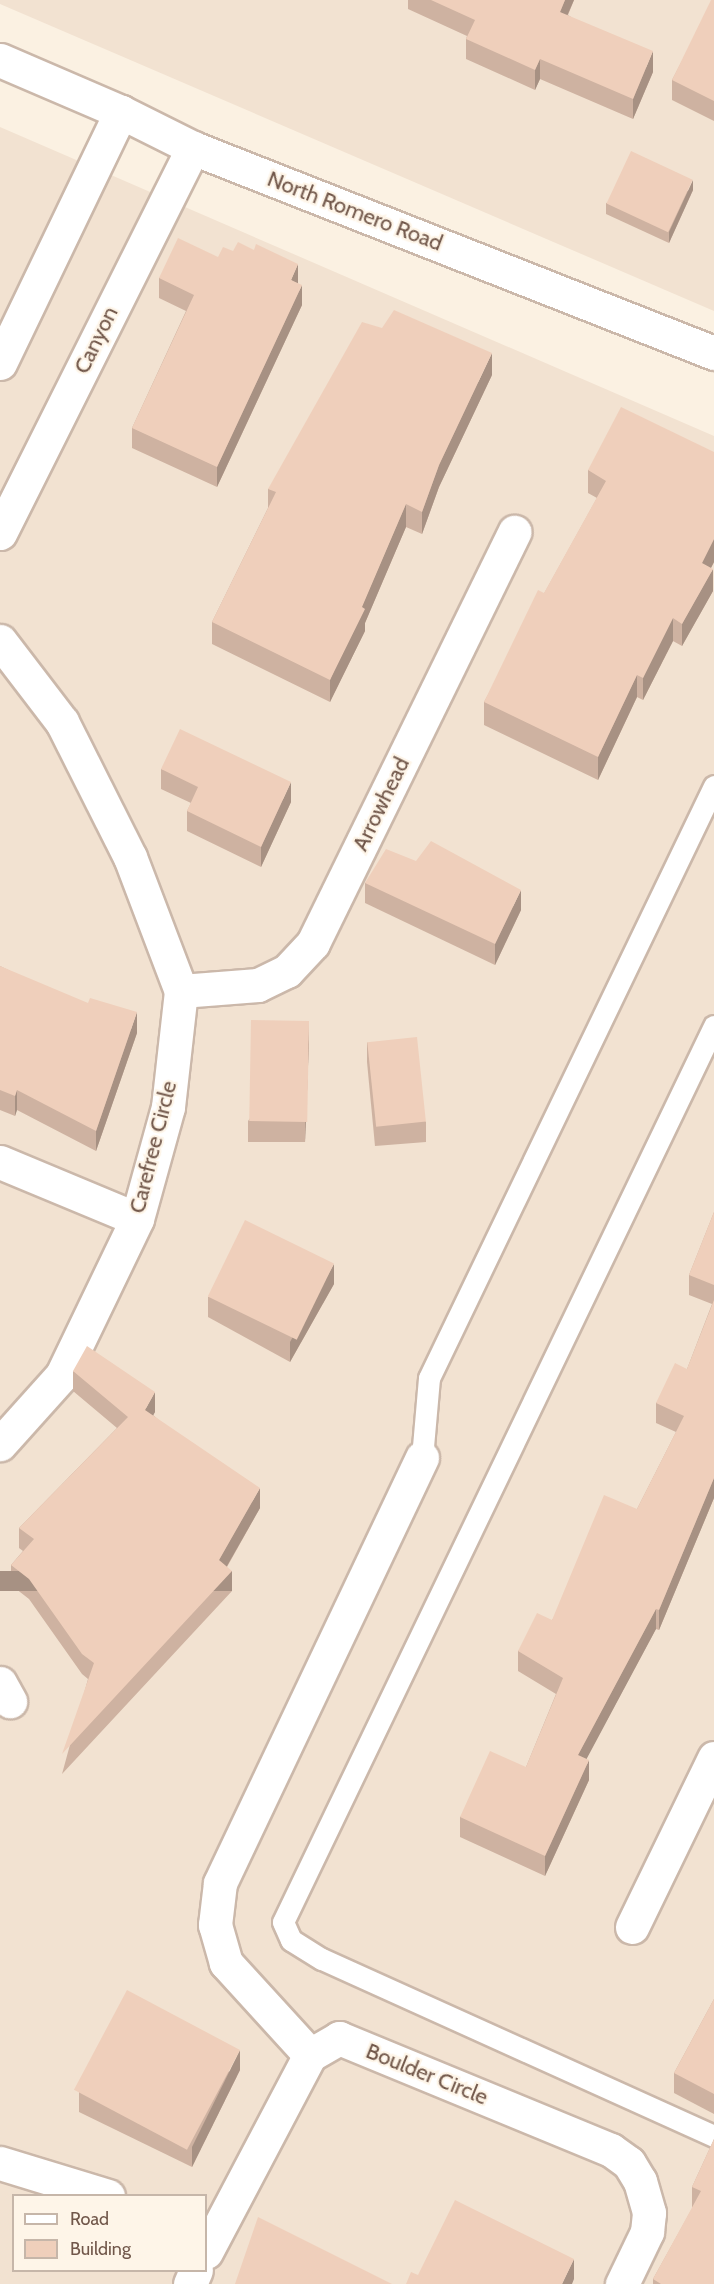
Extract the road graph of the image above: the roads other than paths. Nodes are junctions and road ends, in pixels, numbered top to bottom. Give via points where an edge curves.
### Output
1 (0, 60) edge
2 (122, 112) junction
3 (193, 148) junction
4 (714, 353) edge
5 (0, 363) edge
6 (514, 532) dead end
7 (0, 533) edge
8 (0, 641) edge
9 (714, 786) edge
10 (181, 991) junction
11 (714, 1026) edge
12 (0, 1162) edge
13 (137, 1219) junction
14 (0, 1444) edge
15 (422, 1458) joint
16 (714, 1758) edge
17 (632, 1927) dead end
18 (310, 2055) junction
19 (714, 2136) edge
20 (0, 2163) edge
21 (101, 2194) edge
22 (209, 2235) edge
23 (622, 2284) edge

1 - 2 street, North Romero Road
2 - 3 street, North Romero Road
2 - 5 street
3 - 4 street, North Romero Road
3 - 7 street, Canyon
6 - 10 street, Arrowhead via 313,943 287,971 258,985
8 - 10 street, Carefree Circle via 62,722 130,857
9 - 15 lane via 429,1378
10 - 13 street, Carefree Circle via 168,1107
11 - 19 lane via 283,1922 291,1940 322,1959
12 - 13 street
13 - 14 street, Carefree Circle via 62,1375
15 - 18 street via 220,1883 215,1925 226,1963
16 - 17 street
18 - 22 street
18 - 23 street, Boulder Circle via 339,2038 611,2150 629,2163 640,2181 649,2212 647,2232
20 - 21 street

